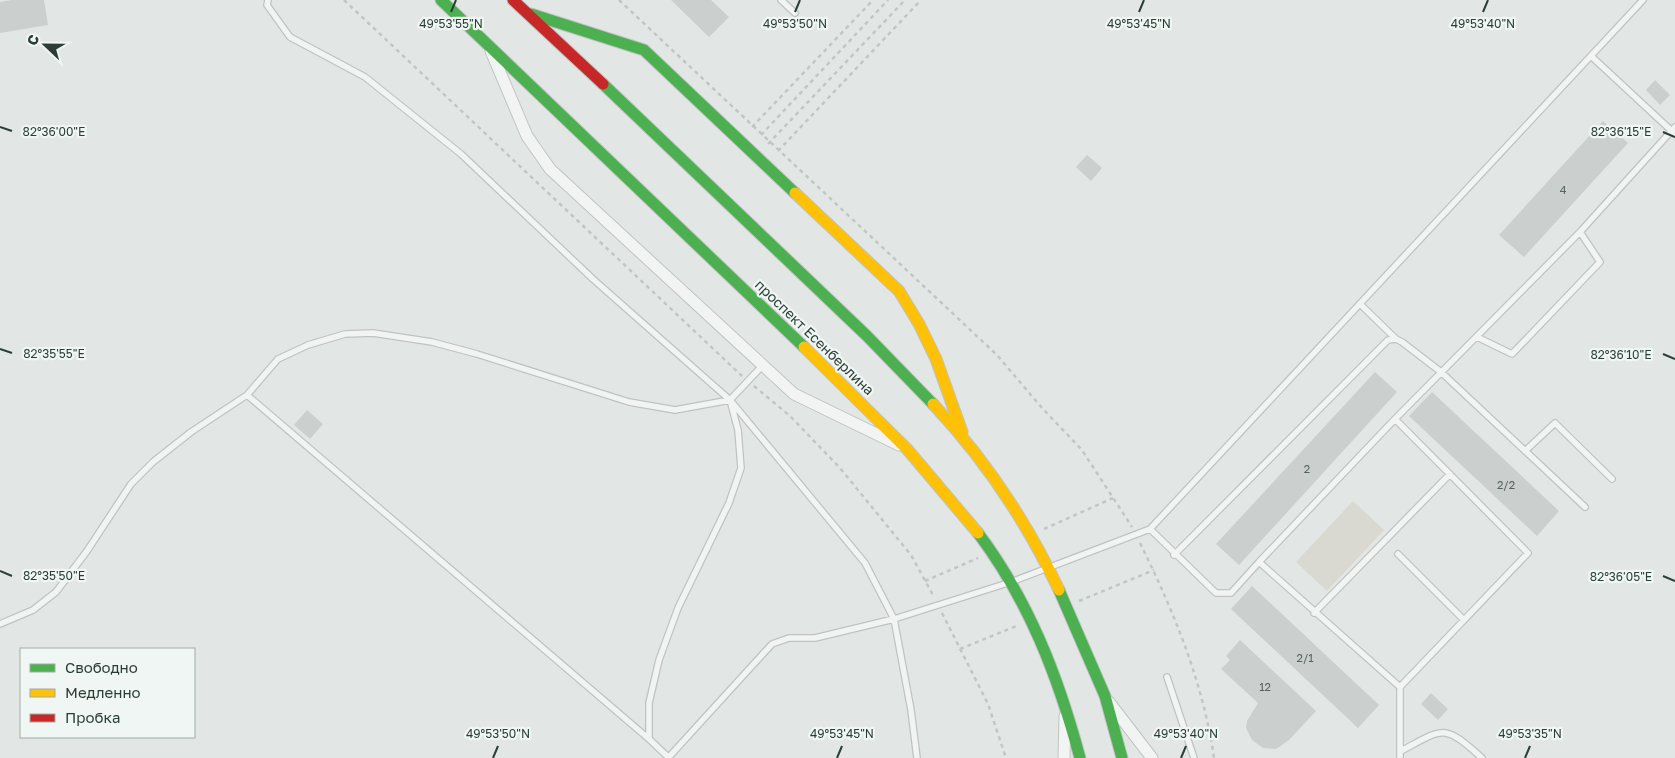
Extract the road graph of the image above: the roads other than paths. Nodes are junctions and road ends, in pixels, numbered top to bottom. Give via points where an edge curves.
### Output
1 (268, 0) edge
2 (441, 0) edge
3 (780, 0) edge
4 (1643, 0) edge
5 (517, 1) edge
6 (527, 13) junction
7 (795, 14) dead end
8 (489, 47) junction
9 (1591, 56) junction
10 (1674, 130) edge
11 (1580, 232) junction
12 (1360, 304) junction
13 (1477, 337) junction
14 (1396, 339) junction
15 (764, 364) junction
16 (1441, 372) junction
17 (247, 395) junction
18 (730, 400) junction
19 (1395, 419) junction
20 (963, 436) junction
21 (910, 450) junction
22 (1525, 451) junction
23 (1450, 474) junction
24 (1612, 479) dead end
25 (1585, 507) dead end
26 (1150, 529) junction
27 (1398, 554) dead end
28 (1174, 555) junction
29 (1258, 562) junction
30 (1046, 567) junction
31 (1011, 582) junction
32 (1314, 613) junction
33 (894, 619) junction
34 (1464, 620) junction
35 (0, 624) edge
36 (1167, 676) dead end
37 (1400, 687) junction
38 (1105, 696) junction
39 (1066, 704) junction
40 (649, 739) junction
41 (1401, 755) edge
42 (668, 758) edge
43 (917, 758) edge
44 (1064, 758) edge
45 (1080, 758) edge
46 (1122, 758) edge
47 (1152, 758) edge
48 (1194, 758) edge
49 (1482, 758) edge

1 - 18 lane via 267,5 290,37 365,77 461,154 594,280
2 - 8 street, проспект Есенберлина
3 - 7 lane
4 - 9 lane
5 - 6 street
6 - 20 street via 899,368
6 - 20 street via 644,50 899,291 918,319 949,387
8 - 15 street via 527,136 550,169
8 - 21 street, проспект Есенберлина
9 - 10 lane
9 - 12 lane
10 - 11 lane
11 - 13 lane
11 - 13 lane via 1600,262 1512,354
12 - 14 lane
12 - 26 lane
13 - 16 lane
14 - 16 lane
14 - 28 lane via 1388,340
15 - 18 lane
15 - 21 street via 794,394
16 - 19 lane
16 - 22 lane
17 - 18 lane via 278,359 308,345 345,334 373,333 432,342 477,354 629,402 675,410
17 - 35 lane via 191,432 131,484 56,592 33,610
17 - 40 lane
18 - 33 lane via 865,563
18 - 40 lane via 738,430 741,468 730,503 678,608 659,660 649,703
19 - 23 lane
19 - 29 lane
20 - 30 street via 1014,507
21 - 31 street, проспект Есенберлина via 968,518
22 - 24 lane via 1555,423
22 - 25 lane
23 - 32 lane
23 - 34 lane via 1528,553
26 - 28 lane
26 - 30 lane
27 - 34 lane
28 - 29 lane via 1216,593 1224,594 1231,593
29 - 32 lane
30 - 31 lane
30 - 38 street
31 - 33 lane
31 - 39 street, проспект Есенберлина via 1045,650
32 - 37 lane
33 - 42 lane via 815,638 788,638 772,644
33 - 43 lane via 912,710
34 - 37 lane
36 - 48 lane
37 - 41 lane
38 - 46 street
38 - 47 street
39 - 44 street
39 - 45 street, проспект Есенберлина
40 - 42 lane
41 - 49 lane via 1437,732 1444,731 1458,736

